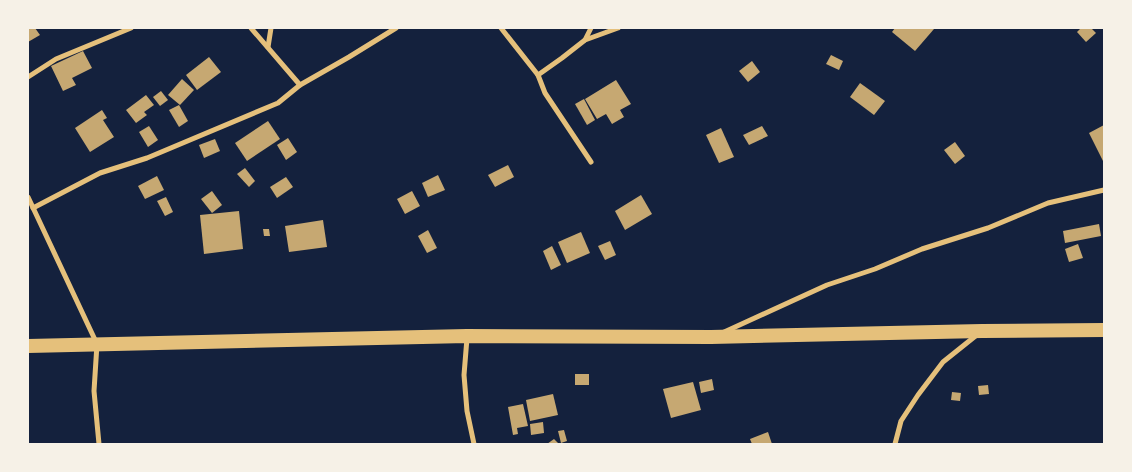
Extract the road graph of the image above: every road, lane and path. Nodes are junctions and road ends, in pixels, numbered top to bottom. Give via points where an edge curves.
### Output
1 (131, 28) edge
2 (251, 28) edge
3 (271, 28) edge
4 (396, 28) edge
5 (501, 28) edge
6 (591, 28) edge
7 (618, 28) edge
8 (585, 40) junction
9 (268, 47) junction
10 (538, 75) junction
11 (28, 77) edge
12 (300, 85) junction
13 (591, 162) dead end
14 (1104, 190) edge
15 (28, 197) edge
16 (33, 208) junction
17 (1104, 330) edge
18 (982, 331) junction
19 (467, 336) junction
20 (711, 338) junction
21 (97, 344) junction
22 (28, 346) edge
23 (99, 444) edge
24 (474, 444) edge
25 (895, 444) edge

1 - 11 street via 56,59
2 - 9 street
3 - 9 street
4 - 12 street
5 - 10 street
6 - 8 street
7 - 8 street
8 - 10 street
9 - 12 street
10 - 13 street via 545,93
12 - 16 street via 278,103 147,158 100,173
14 - 20 street via 1048,203 988,228 827,285
15 - 16 street
16 - 21 street
17 - 18 highway
18 - 20 highway
18 - 25 street via 943,362 901,421
19 - 20 highway
19 - 21 highway
19 - 24 street via 464,375
21 - 22 highway
21 - 23 street via 94,391

